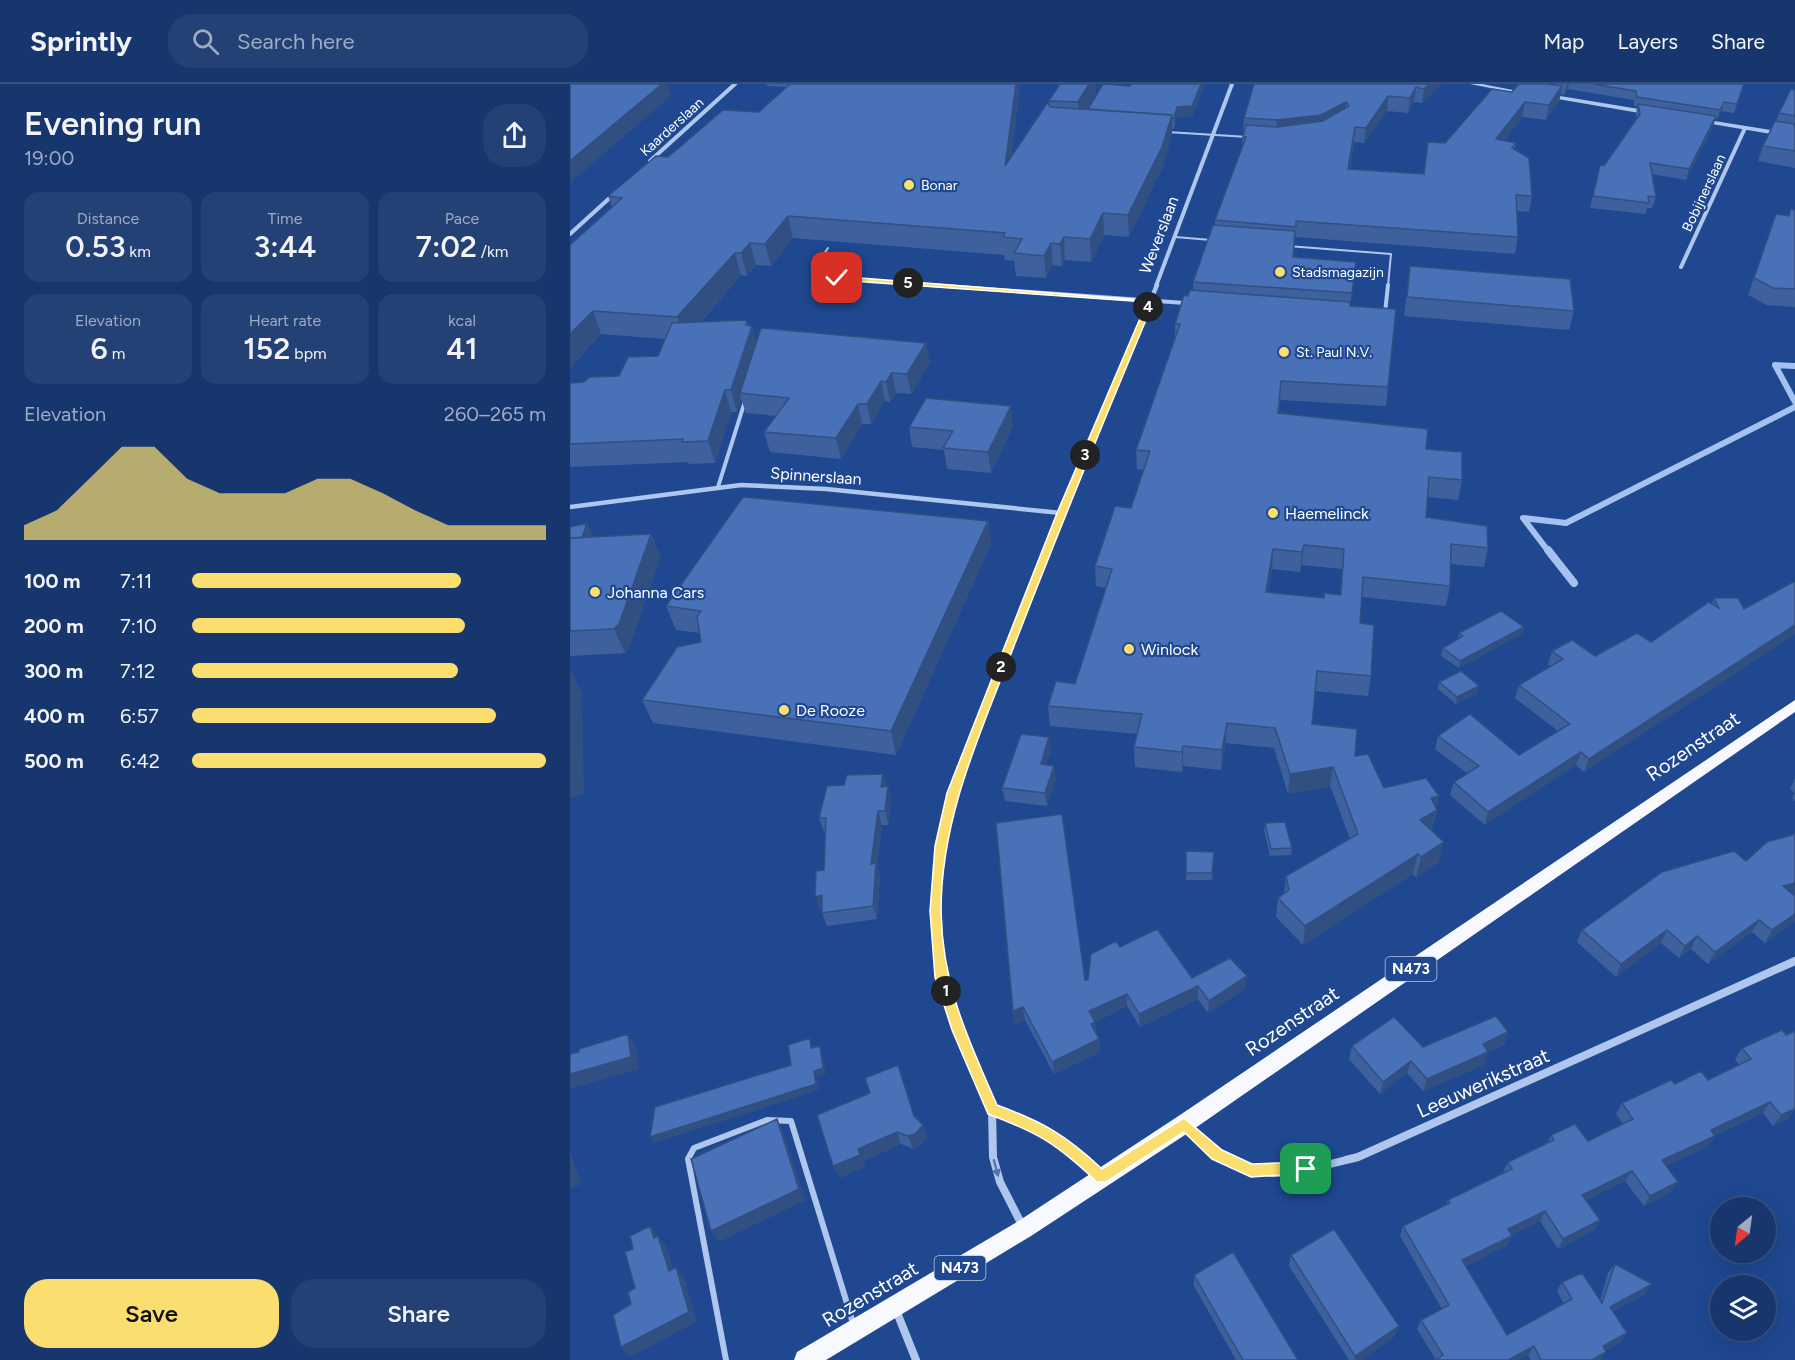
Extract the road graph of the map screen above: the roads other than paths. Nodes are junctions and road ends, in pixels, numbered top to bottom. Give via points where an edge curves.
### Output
1 (735, 84) edge
2 (1232, 84) edge
3 (1473, 84) edge
4 (1531, 93) edge
5 (1542, 95) edge
6 (1655, 113) edge
7 (1689, 119) edge
8 (1745, 128) junction
9 (1158, 131) edge
10 (1213, 135) junction
11 (1795, 136) edge
12 (1255, 137) edge
13 (648, 163) edge
14 (622, 187) edge
15 (570, 234) edge
16 (1174, 237) junction
17 (1220, 241) edge
18 (1277, 245) edge
19 (828, 248) dead end
20 (1681, 267) dead end
21 (1151, 301) junction
22 (1186, 303) edge
23 (1385, 320) edge
24 (745, 400) edge
25 (718, 487) junction
26 (570, 507) edge
27 (1061, 513) junction
28 (1795, 705) edge
29 (1795, 961) edge
30 (992, 1110) junction
31 (1184, 1124) junction
32 (1101, 1177) junction
33 (1024, 1229) junction
34 (896, 1308) junction
35 (856, 1331) junction
36 (726, 1360) edge
37 (805, 1360) edge
38 (916, 1360) edge

1 - 13 street, Kaarderslaan
2 - 10 street, Weverslaan
3 - 4 street
5 - 6 street
7 - 8 street
8 - 11 street
8 - 20 street, Bobijnerslaan
9 - 10 lane
10 - 12 lane
10 - 16 street, Weverslaan
14 - 15 street
16 - 17 lane
16 - 21 street, Weverslaan
18 - 23 lane via 1391,254
19 - 21 lane via 813,270 837,278
21 - 22 lane
21 - 27 street, Weverslaan
24 - 25 lane
25 - 26 street, Spinnerslaan
25 - 27 street, Spinnerslaan via 826,489
27 - 30 street, Weverslaan via 952,793 940,846 936,911 941,977 958,1030
28 - 31 main road, Rozenstraat / N473
29 - 31 street, Leeuwerikstraat via 1358,1157 1306,1169 1251,1171 1217,1154
30 - 32 street via 1045,1131 1070,1147
30 -> 33 street, Weverslaan via 995,1165
31 - 32 main road, Rozenstraat / N473
32 - 33 main road, Rozenstraat / N473
33 - 34 main road, Rozenstraat / N473
34 - 35 main road, Rozenstraat / N473
34 - 38 street
35 - 36 lane via 791,1121 767,1120 694,1148 688,1159
35 - 37 main road, Rozenstraat / N473

